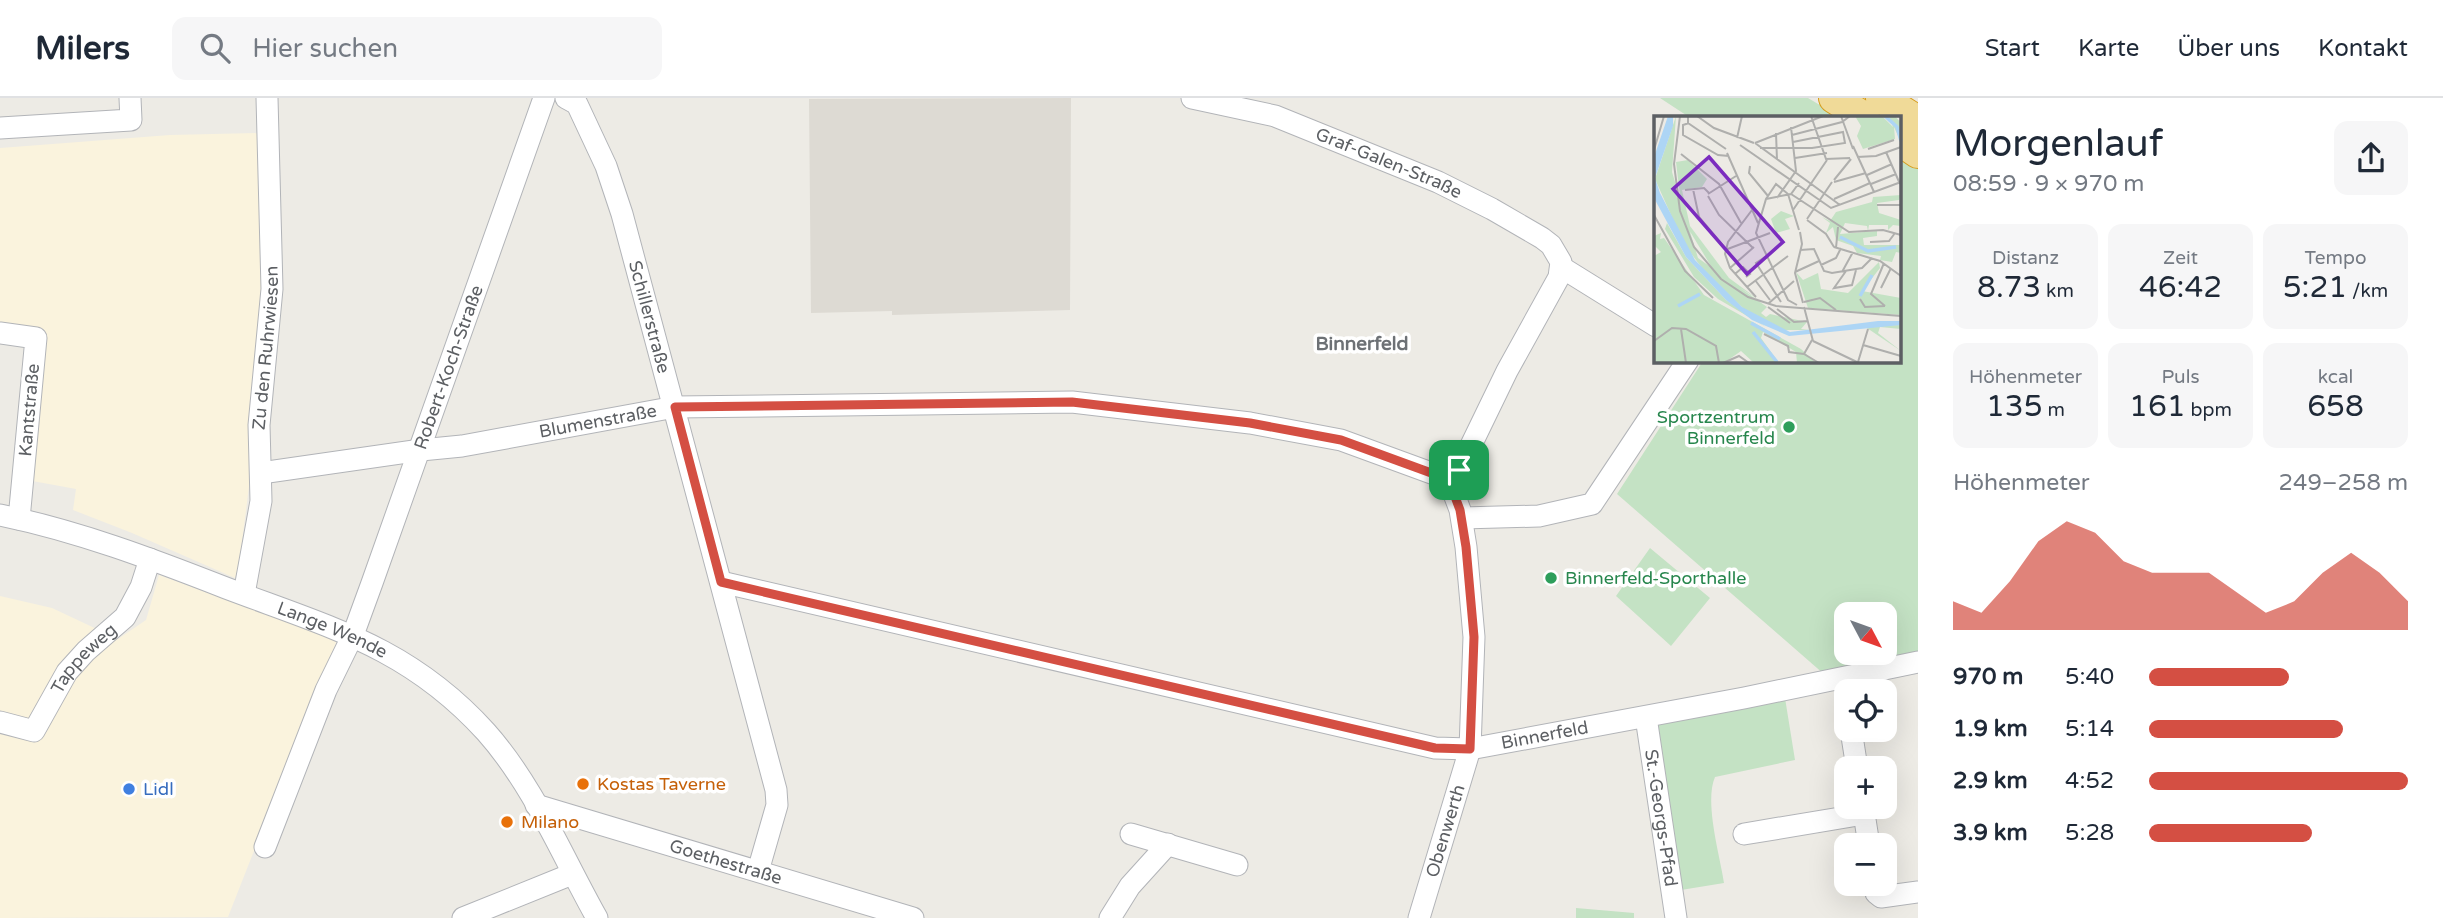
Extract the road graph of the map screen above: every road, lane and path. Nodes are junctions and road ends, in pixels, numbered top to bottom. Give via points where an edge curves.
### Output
1 (130, 98) edge
2 (267, 98) edge
3 (544, 98) edge
4 (1192, 98) edge
5 (1834, 98) edge
6 (1881, 98) edge
7 (578, 100) edge
8 (1862, 116) edge
9 (1918, 121) edge
10 (0, 128) edge
11 (1900, 141) edge
12 (1918, 153) edge
13 (1561, 267) junction
14 (1654, 325) edge
15 (0, 333) edge
16 (1687, 362) edge
17 (675, 407) junction
18 (421, 450) junction
19 (1459, 470) junction
20 (261, 472) junction
21 (1434, 474) junction
22 (1454, 494) junction
23 (10, 517) edge
24 (1462, 518) junction
25 (149, 559) junction
26 (721, 582) junction
27 (244, 594) junction
28 (353, 635) junction
29 (1918, 662) edge
30 (1866, 679) edge
31 (1834, 688) edge
32 (1646, 717) junction
33 (0, 722) edge
34 (1470, 749) junction
35 (536, 805) junction
36 (1834, 817) edge
37 (1131, 834) dead end
38 (1744, 834) dead end
39 (1168, 844) junction
40 (265, 847) dead end
41 (1237, 865) dead end
42 (758, 871) junction
43 (572, 874) junction
44 (1918, 892) edge
45 (1897, 895) edge
46 (463, 918) edge
47 (597, 918) edge
48 (913, 918) edge
49 (1110, 918) edge
50 (1419, 918) edge
51 (1676, 918) edge

1 - 10 street via 131,120
2 - 20 street, Zu den Ruhrwiesen via 272,289 259,425
3 - 18 street, Robert-Koch-Straße
4 - 13 street, Graf-Galen-Straße via 1275,116 1438,182 1542,238 1558,254
5 - 8 highway
6 - 9 highway
7 - 17 street, Schillerstraße via 622,214
11 - 12 highway
13 - 14 street
13 - 19 street
15 - 23 street, Kantstraße via 36,338
16 - 24 street via 1592,504 1539,516
17 - 18 street, Blumenstraße
17 - 21 street, Blumenstraße via 1072,402 1250,423 1341,440
17 - 26 street, Schillerstraße
18 - 20 street, Blumenstraße
18 - 28 street, Robert-Koch-Straße
19 - 21 street via 1448,465
19 - 22 street via 1463,483
20 - 27 street, Zu den Ruhrwiesen via 261,501
21 - 22 street, Obenwerth via 1438,491
22 - 24 street, Obenwerth
23 - 25 street, Lange Wende via 56,527
24 - 34 street, Obenwerth via 1474,637
25 - 27 street, Lange Wende
25 - 33 street, Tappeweg via 125,617 68,672 34,731
26 - 34 street, Binnerfeld via 1435,748
26 - 42 street, Schillerstraße via 776,790 777,805
27 - 28 street, Lange Wende
28 - 35 street, Lange Wende via 414,668 452,698 499,749
28 - 40 street, Robert-Koch-Straße via 326,690
29 - 30 street, Binnerfeld
31 - 32 street, Binnerfeld
32 - 34 street, Binnerfeld
32 - 51 street, St.-Georgs-Pfad
34 - 50 street, Obenwerth
35 - 42 street, Goethestraße
35 - 43 street, Lange Wende
36 - 38 street
37 - 39 street
39 - 41 street
39 - 49 street via 1130,886
42 - 48 street, Goethestraße
43 - 46 street
43 - 47 street, Lange Wende
44 - 45 street

